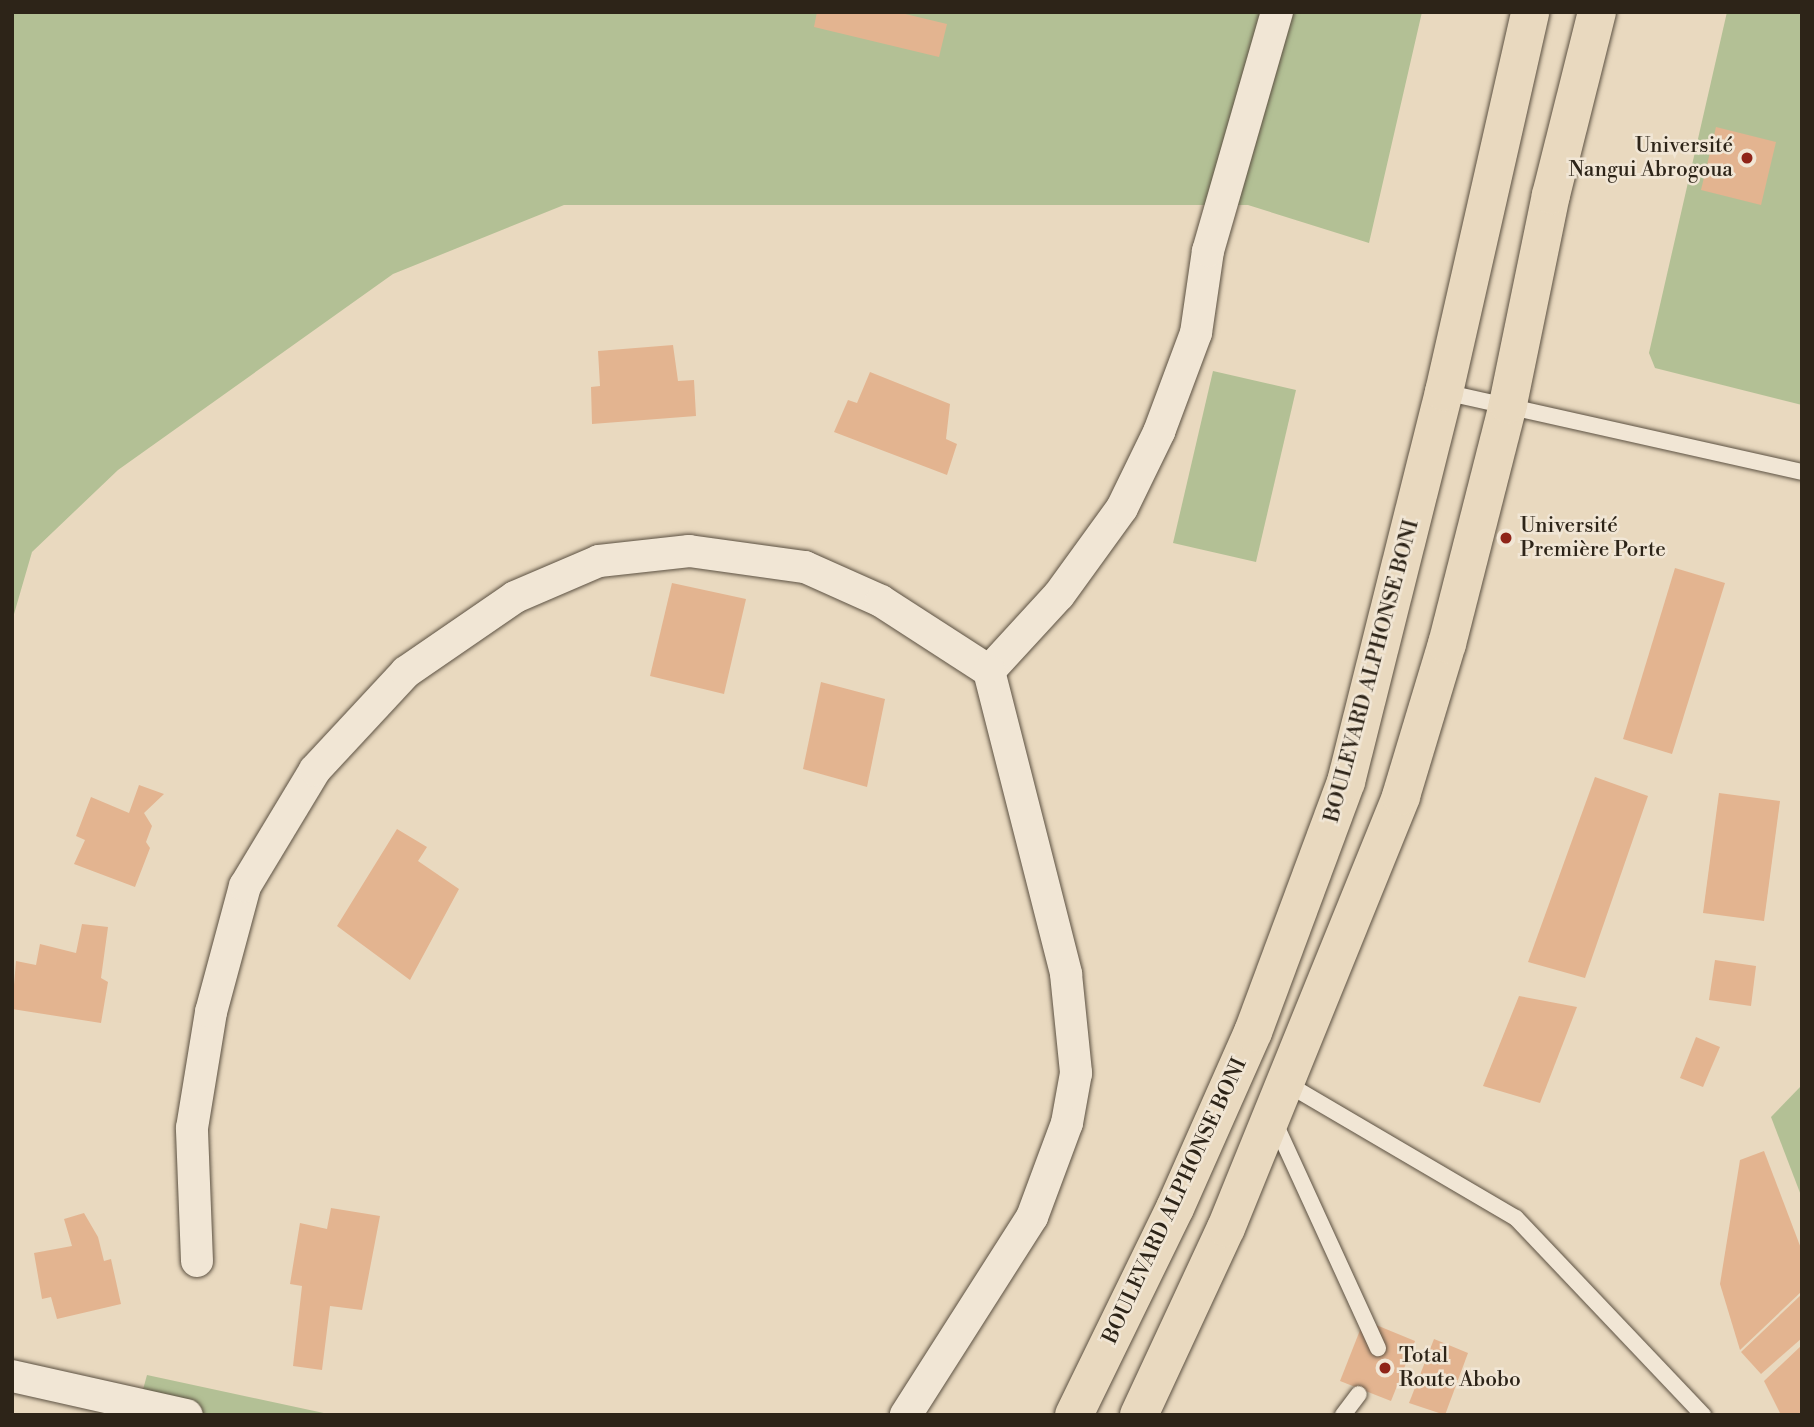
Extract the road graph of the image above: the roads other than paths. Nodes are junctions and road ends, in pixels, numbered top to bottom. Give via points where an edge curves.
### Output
1 (1276, 12) edge
2 (1530, 12) edge
3 (1597, 12) edge
4 (1444, 392) junction
5 (1508, 404) junction
6 (1802, 472) edge
7 (989, 671) junction
8 (1277, 1097) junction
9 (197, 1261) dead end
10 (1378, 1348) dead end
11 (12, 1376) edge
12 (1359, 1394) dead end
13 (187, 1415) edge
14 (906, 1415) edge
15 (1074, 1415) edge
16 (1139, 1415) edge
17 (1343, 1415) edge
18 (1703, 1415) edge

1 - 7 street via 1208,251 1196,333 1159,432 1122,508 1059,595
2 - 4 main road, BOULEVARD ALPHONSE BONI
3 - 5 main road via 1550,195
4 - 5 lane
4 - 15 main road, BOULEVARD ALPHONSE BONI via 1346,782 1303,903 1253,1032 1175,1208
5 - 6 lane
5 - 8 main road via 1447,644 1401,796
7 - 9 street via 881,601 804,567 689,551 599,561 527,592 406,672 315,769 245,886 211,1012 192,1128
7 - 14 street via 1066,974 1076,1073 1067,1123 1031,1217
8 - 10 lane
8 - 16 main road via 1226,1228
8 - 18 lane via 1516,1218
11 - 13 street
12 - 17 lane

